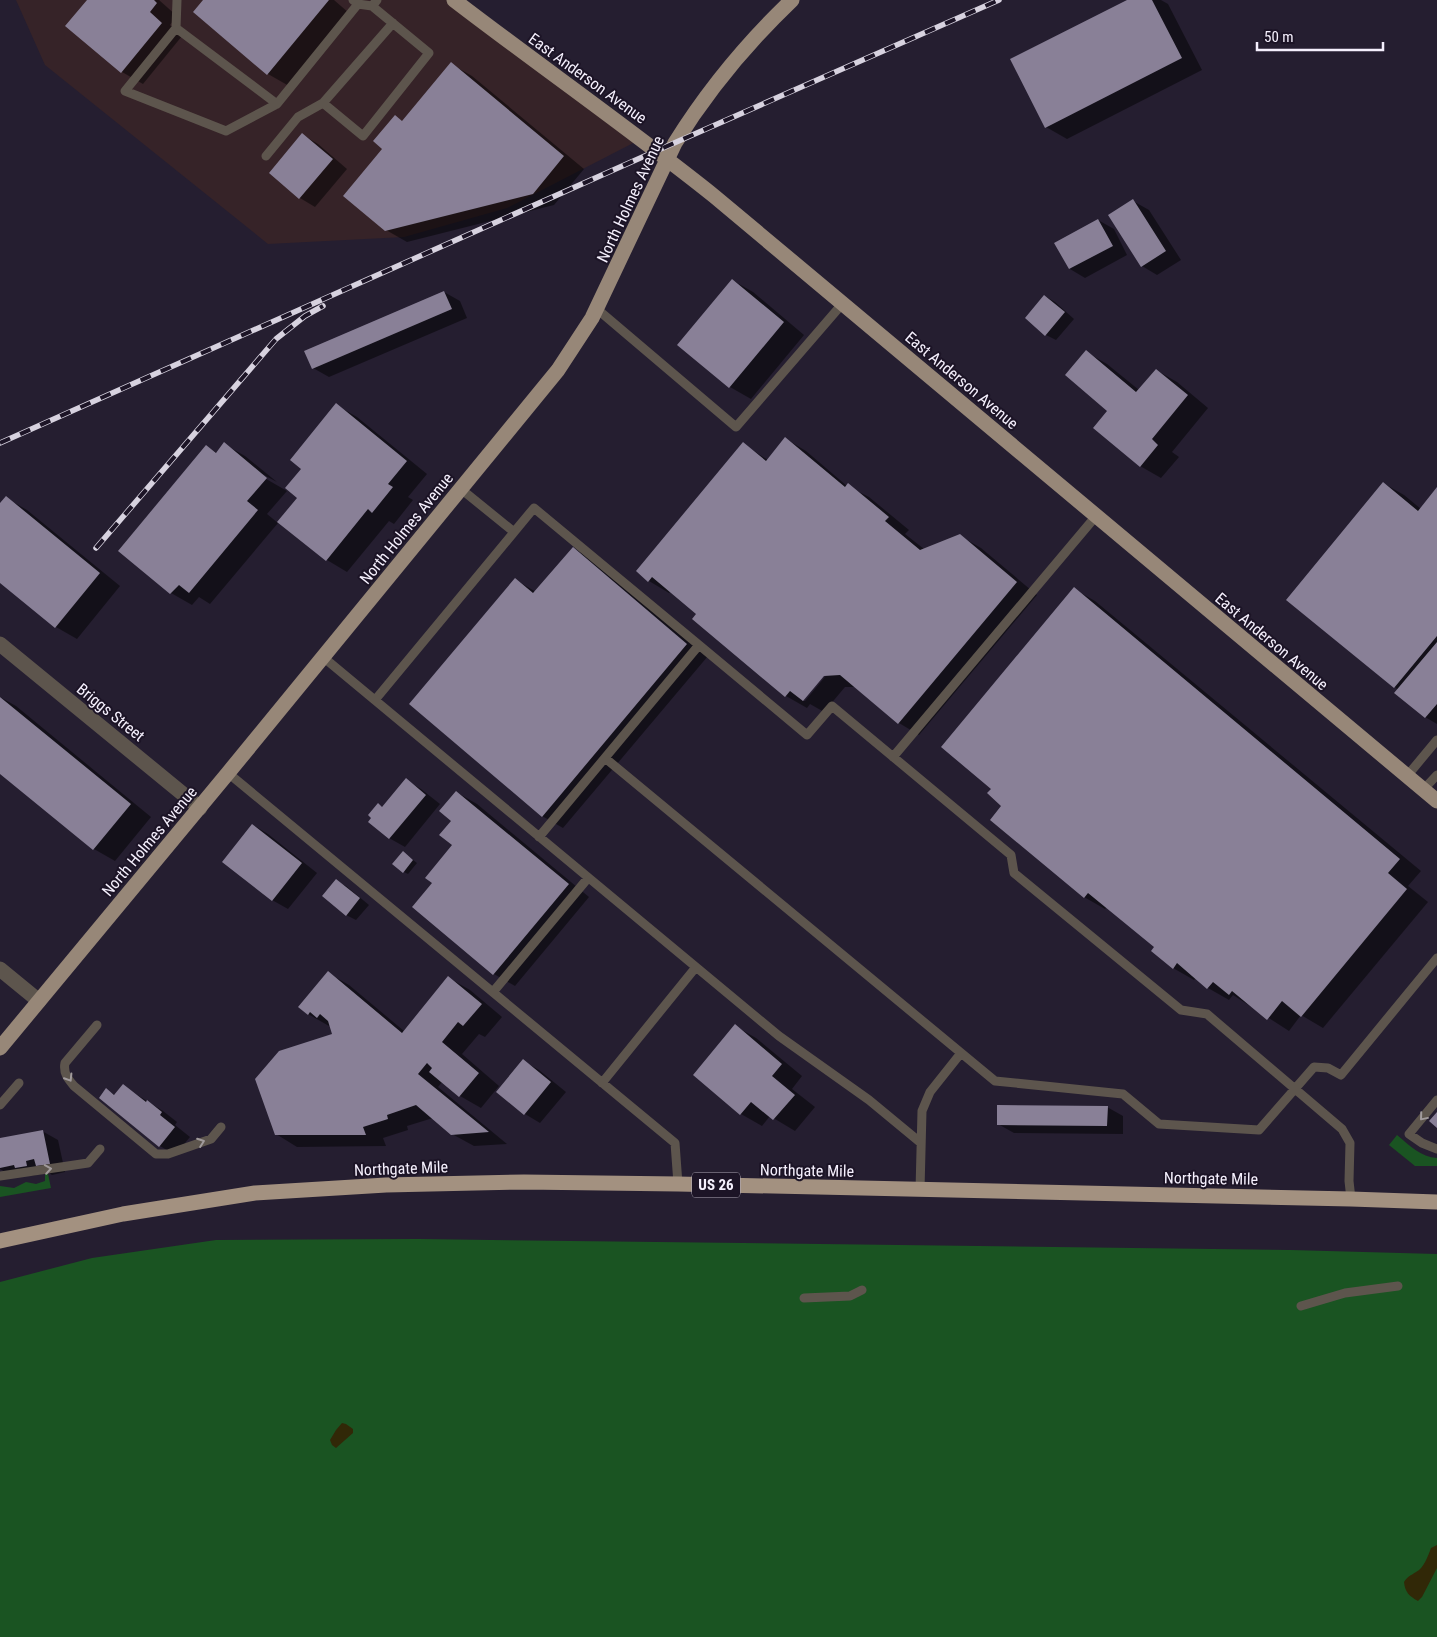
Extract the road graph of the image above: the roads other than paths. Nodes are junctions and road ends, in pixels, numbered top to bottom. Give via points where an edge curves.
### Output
1 (176, 0) edge
2 (454, 0) edge
3 (792, 0) edge
4 (355, 2) edge
5 (375, 3) edge
6 (393, 22) junction
7 (176, 28) junction
8 (323, 103) junction
9 (277, 104) junction
10 (266, 156) dead end
11 (668, 160) junction
12 (843, 304) junction
13 (597, 309) junction
14 (461, 489) junction
15 (1096, 516) junction
16 (514, 532) junction
17 (0, 644) edge
18 (699, 645) junction
19 (323, 657) junction
20 (375, 700) junction
21 (1437, 740) edge
22 (894, 757) junction
23 (605, 758) junction
24 (228, 773) junction
25 (1437, 775) edge
26 (1407, 776) junction
27 (1423, 790) junction
28 (1437, 801) edge
29 (200, 808) junction
30 (539, 838) junction
31 (588, 878) junction
32 (1437, 958) edge
33 (696, 967) junction
34 (0, 968) edge
35 (493, 992) junction
36 (39, 1001) junction
37 (97, 1025) dead end
38 (0, 1048) edge
39 (961, 1052) junction
40 (602, 1082) junction
41 (19, 1083) dead end
42 (1296, 1088) junction
43 (1437, 1100) edge
44 (0, 1105) edge
45 (221, 1127) dead end
46 (921, 1143) junction
47 (100, 1149) dead end
48 (1437, 1149) edge
49 (0, 1176) edge
50 (678, 1184) junction
51 (920, 1190) junction
52 (1351, 1199) junction
53 (1437, 1202) edge
54 (0, 1241) edge
55 (1398, 1286) dead end
56 (862, 1290) dead end
57 (804, 1298) dead end
58 (1301, 1306) dead end

1 - 7 lane
2 - 11 main road, East Anderson Avenue
3 - 11 main road, North Holmes Avenue via 762,28 723,73 675,142
4 - 5 lane
4 - 9 lane
5 - 6 lane
6 - 8 lane
6 - 8 lane via 429,53 363,136
7 - 9 lane
7 - 9 lane via 125,91 226,131
8 - 10 lane via 298,117
11 - 12 main road, East Anderson Avenue
11 - 13 main road, North Holmes Avenue
12 - 13 lane via 736,427
12 - 15 main road, East Anderson Avenue
13 - 14 main road, North Holmes Avenue via 558,370
14 - 16 lane
14 - 19 main road, North Holmes Avenue
15 - 22 lane
15 - 26 main road, East Anderson Avenue
16 - 18 lane via 534,508
16 - 20 lane
17 - 29 street, Briggs Street
18 - 22 lane via 807,735 832,706
18 - 23 lane
19 - 20 lane
19 - 24 main road, North Holmes Avenue
20 - 30 lane
21 - 26 lane
22 - 42 lane via 1011,854 1014,873 1181,1010 1207,1014
23 - 30 lane
23 - 39 lane
24 - 29 main road, North Holmes Avenue
24 - 35 lane
25 - 27 lane
26 - 27 main road, East Anderson Avenue
27 - 28 main road, East Anderson Avenue
29 - 36 main road, North Holmes Avenue
30 - 31 lane
31 - 33 lane
31 - 35 lane
32 - 42 lane via 1341,1074 1328,1068 1314,1067
33 - 40 lane
33 - 46 lane via 779,1036 869,1100
34 - 36 street
35 - 40 lane
36 - 38 main road, North Holmes Avenue
37 -> 45 lane via 65,1063 67,1078 156,1154 168,1154 211,1138
39 - 42 lane via 995,1081 1123,1094 1159,1124 1259,1130
39 - 46 lane via 930,1092 922,1111
40 - 50 lane via 675,1143
41 - 44 lane
42 - 52 lane via 1342,1129 1350,1143
43 -> 48 lane via 1408,1134
46 - 51 lane
49 -> 47 lane via 88,1163
50 - 51 highway, Northgate Mile / US 26
50 - 54 highway, Northgate Mile / US 26 via 473,1183 283,1191 123,1214
51 - 52 highway, Northgate Mile / US 26
52 - 53 highway, Northgate Mile / US 26
55 - 58 lane via 1344,1293
56 - 57 lane via 850,1296

